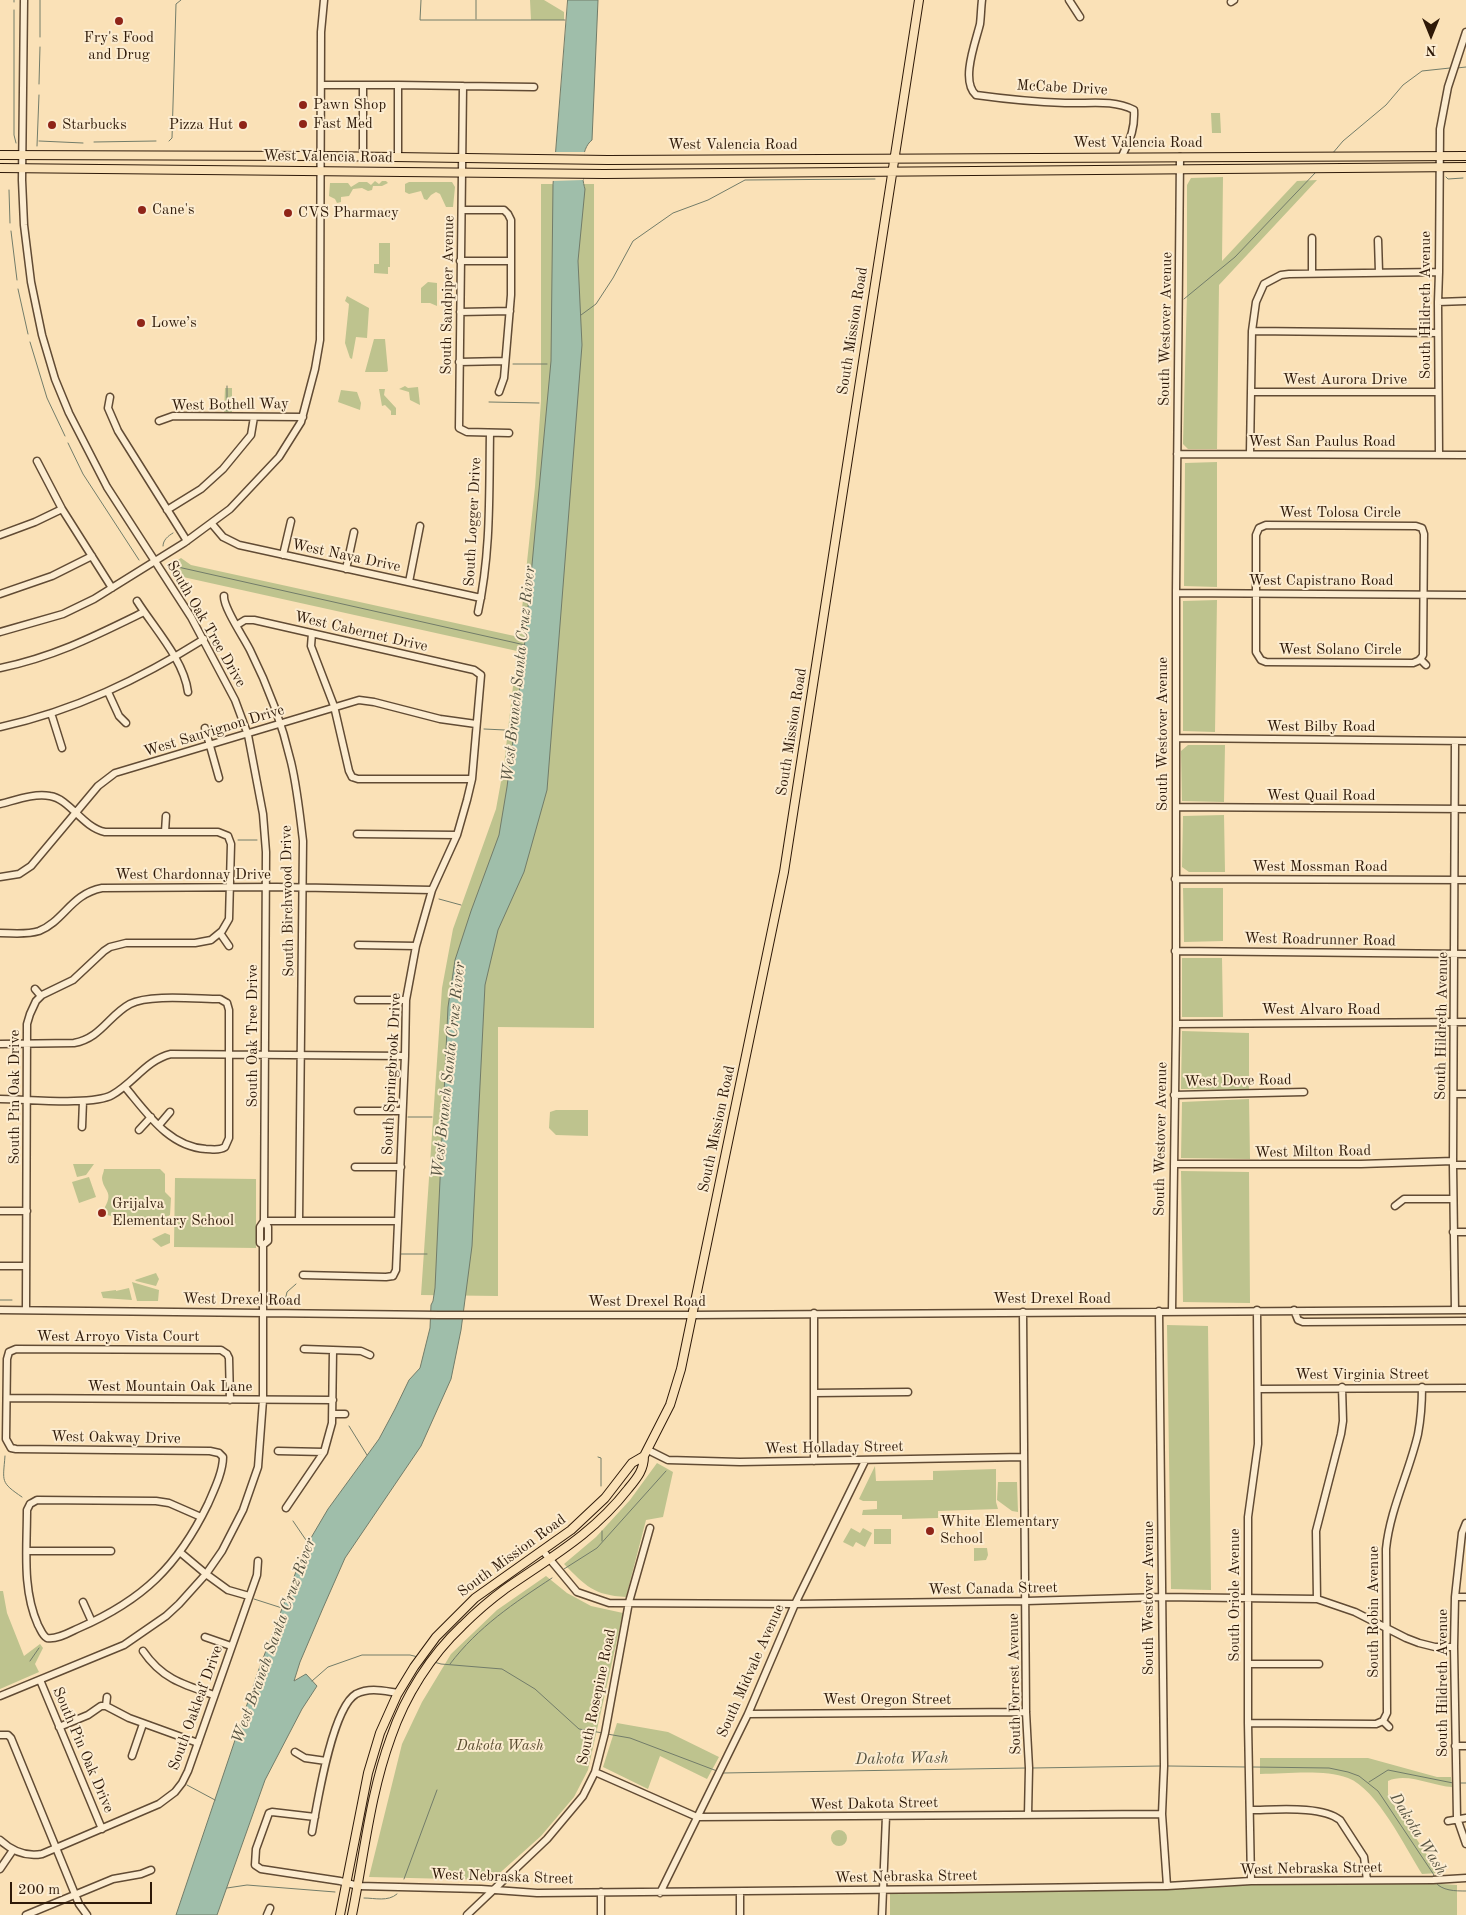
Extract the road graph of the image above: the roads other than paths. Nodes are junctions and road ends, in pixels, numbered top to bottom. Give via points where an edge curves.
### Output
1 (24, 0) edge
2 (324, 0) edge
3 (919, 0) edge
4 (982, 0) edge
5 (1069, 0) edge
6 (1080, 17) dead end
7 (1466, 32) edge
8 (321, 85) junction
9 (363, 85) junction
10 (398, 85) junction
11 (463, 86) junction
12 (534, 87) dead end
13 (0, 155) edge
14 (23, 155) junction
15 (158, 155) junction
16 (322, 156) junction
17 (363, 156) junction
18 (1122, 156) junction
19 (1440, 156) junction
20 (1466, 156) edge
21 (398, 157) junction
22 (1180, 157) junction
23 (463, 158) junction
24 (894, 158) junction
25 (1466, 167) edge
26 (0, 168) edge
27 (22, 168) junction
28 (1440, 168) junction
29 (158, 169) junction
30 (1180, 169) junction
31 (322, 171) junction
32 (892, 171) junction
33 (461, 172) junction
34 (462, 210) junction
35 (1312, 238) dead end
36 (1378, 240) dead end
37 (460, 261) junction
38 (510, 262) junction
39 (1312, 272) junction
40 (1379, 272) junction
41 (1440, 272) junction
42 (1466, 301) edge
43 (1438, 302) junction
44 (510, 311) junction
45 (460, 312) junction
46 (1252, 331) junction
47 (1438, 333) junction
48 (505, 361) junction
49 (459, 362) junction
50 (499, 392) dead end
51 (1252, 392) junction
52 (1438, 392) junction
53 (110, 397) dead end
54 (254, 417) junction
55 (303, 417) junction
56 (159, 421) dead end
57 (490, 433) junction
58 (509, 433) dead end
59 (1250, 453) junction
60 (1177, 454) junction
61 (1439, 455) junction
62 (1466, 456) edge
63 (37, 461) dead end
64 (62, 509) junction
65 (167, 510) junction
66 (291, 521) dead end
67 (212, 524) junction
68 (420, 526) dead end
69 (354, 532) dead end
70 (0, 535) edge
71 (187, 541) junction
72 (283, 555) junction
73 (92, 556) junction
74 (155, 560) junction
75 (346, 569) junction
76 (408, 582) junction
77 (112, 588) junction
78 (1176, 593) junction
79 (0, 594) edge
80 (1256, 594) junction
81 (1423, 594) junction
82 (1466, 595) edge
83 (224, 596) dead end
84 (481, 598) junction
85 (137, 601) dead end
86 (144, 612) junction
87 (478, 612) dead end
88 (237, 625) junction
89 (0, 632) edge
90 (312, 633) junction
91 (204, 640) junction
92 (175, 658) junction
93 (1420, 659) junction
94 (1426, 665) dead end
95 (0, 668) edge
96 (480, 673) joint
97 (108, 692) junction
98 (188, 692) dead end
99 (334, 706) junction
100 (51, 714) junction
101 (126, 723) dead end
102 (476, 724) junction
103 (280, 725) junction
104 (0, 727) edge
105 (205, 728) dead end
106 (248, 735) junction
107 (1176, 738) junction
108 (1455, 741) junction
109 (1466, 741) edge
110 (210, 745) junction
111 (62, 748) dead end
112 (219, 778) dead end
113 (472, 779) junction
114 (0, 804) edge
115 (1176, 807) junction
116 (1455, 809) junction
117 (1466, 809) edge
118 (75, 813) junction
119 (166, 816) dead end
120 (165, 832) junction
121 (357, 834) dead end
122 (457, 835) junction
123 (0, 877) edge
124 (1175, 880) junction
125 (1455, 880) junction
126 (1466, 880) edge
127 (267, 888) junction
128 (302, 888) junction
129 (230, 889) junction
130 (432, 890) junction
131 (0, 933) edge
132 (220, 933) junction
133 (358, 945) dead end
134 (229, 946) dead end
135 (416, 946) junction
136 (1175, 951) junction
137 (1455, 954) junction
138 (1466, 954) edge
139 (35, 989) dead end
140 (42, 996) junction
141 (358, 1000) dead end
142 (406, 1000) junction
143 (1454, 1022) junction
144 (1466, 1022) edge
145 (1176, 1024) junction
146 (0, 1044) edge
147 (27, 1044) junction
148 (266, 1054) junction
149 (301, 1054) junction
150 (228, 1055) junction
151 (405, 1056) junction
152 (125, 1087) junction
153 (1304, 1092) dead end
154 (1454, 1094) junction
155 (1466, 1094) edge
156 (1174, 1095) junction
157 (0, 1099) edge
158 (27, 1099) junction
159 (82, 1101) junction
160 (358, 1111) dead end
161 (402, 1111) junction
162 (170, 1112) dead end
163 (151, 1117) junction
164 (159, 1124) junction
165 (82, 1127) dead end
166 (140, 1130) dead end
167 (1453, 1163) junction
168 (1174, 1164) junction
169 (1466, 1165) edge
170 (355, 1166) dead end
171 (400, 1167) junction
172 (1453, 1199) junction
173 (1395, 1206) dead end
174 (0, 1211) edge
175 (26, 1211) junction
176 (264, 1221) junction
177 (398, 1221) junction
178 (299, 1222) junction
179 (1453, 1232) junction
180 (1466, 1232) edge
181 (0, 1266) edge
182 (26, 1266) junction
183 (303, 1275) dead end
184 (0, 1310) edge
185 (26, 1310) junction
186 (1257, 1310) junction
187 (1294, 1310) junction
188 (1455, 1310) junction
189 (1466, 1310) edge
190 (1159, 1311) junction
191 (1172, 1311) junction
192 (1023, 1312) junction
193 (263, 1313) junction
194 (814, 1313) junction
195 (692, 1315) junction
196 (1466, 1321) edge
197 (304, 1349) dead end
198 (333, 1351) junction
199 (370, 1355) dead end
200 (1342, 1387) junction
201 (1422, 1387) junction
202 (1466, 1388) edge
203 (1258, 1389) junction
204 (908, 1392) dead end
205 (814, 1393) junction
206 (7, 1398) junction
207 (230, 1400) junction
208 (263, 1400) junction
209 (333, 1400) junction
210 (333, 1414) junction
211 (345, 1414) dead end
212 (278, 1451) dead end
213 (324, 1452) junction
214 (646, 1453) junction
215 (1024, 1457) junction
216 (814, 1461) junction
217 (866, 1461) junction
218 (286, 1508) dead end
219 (201, 1517) junction
220 (1466, 1523) edge
221 (650, 1528) dead end
222 (27, 1551) junction
223 (111, 1551) dead end
224 (543, 1551) junction
225 (180, 1553) junction
226 (550, 1559) junction
227 (258, 1561) dead end
228 (206, 1574) junction
229 (249, 1596) junction
230 (1162, 1597) junction
231 (1455, 1597) junction
232 (1466, 1597) edge
233 (1249, 1598) junction
234 (1317, 1599) junction
235 (1026, 1601) junction
236 (83, 1602) dead end
237 (629, 1602) junction
238 (795, 1604) junction
239 (92, 1622) junction
240 (1387, 1628) junction
241 (205, 1637) dead end
242 (231, 1646) junction
243 (1454, 1647) junction
244 (143, 1651) dead end
245 (1248, 1664) junction
246 (1319, 1664) dead end
247 (40, 1680) junction
248 (398, 1693) junction
249 (0, 1696) edge
250 (214, 1696) junction
251 (107, 1697) dead end
252 (106, 1706) junction
253 (1026, 1712) junction
254 (748, 1714) junction
255 (1383, 1721) junction
256 (1248, 1723) junction
257 (143, 1724) junction
258 (60, 1727) junction
259 (1389, 1727) dead end
260 (4, 1733) edge
261 (198, 1742) junction
262 (1455, 1746) junction
263 (1466, 1746) edge
264 (295, 1752) dead end
265 (374, 1755) junction
266 (132, 1756) dead end
267 (384, 1758) junction
268 (326, 1761) junction
269 (595, 1772) junction
270 (1250, 1810) junction
271 (1162, 1814) junction
272 (1028, 1815) junction
273 (886, 1816) junction
274 (315, 1817) junction
275 (697, 1817) junction
276 (1457, 1818) junction
277 (1466, 1818) edge
278 (1448, 1821) dead end
279 (102, 1829) junction
280 (312, 1832) dead end
281 (0, 1840) edge
282 (1466, 1844) edge
283 (56, 1848) junction
284 (13, 1850) junction
285 (0, 1869) edge
286 (151, 1870) dead end
287 (1466, 1878) edge
288 (1367, 1880) junction
289 (1251, 1881) junction
290 (347, 1883) junction
291 (358, 1886) junction
292 (1167, 1886) junction
293 (494, 1890) junction
294 (882, 1890) junction
295 (601, 1892) junction
296 (740, 1892) junction
297 (660, 1893) junction
298 (75, 1894) junction
299 (270, 1908) dead end
300 (26, 1915) edge
301 (87, 1915) edge
302 (267, 1915) edge
303 (340, 1915) edge
304 (352, 1915) edge
305 (467, 1915) edge
306 (601, 1915) edge
307 (740, 1915) edge
308 (882, 1915) edge

1 - 14 street, South Oak Tree Drive
2 - 8 street
3 - 24 main road, South Mission Road
4 - 18 street, McCabe Drive via 972,52 971,90 976,95 1037,102 1111,102 1124,105 1134,110 1135,123
5 - 6 street
7 - 19 street via 1442,114
8 - 9 street
8 - 16 street
9 - 10 street
9 - 17 street
10 - 11 street
10 - 21 street
11 - 12 street
11 - 23 street, South Sandpiper Avenue
13 - 14 main road, West Valencia Road
14 - 15 main road, West Valencia Road
14 - 27 street, South Oak Tree Drive
15 - 16 main road, West Valencia Road
15 - 29 main road
16 - 17 main road, West Valencia Road
16 - 31 street
17 - 21 main road, West Valencia Road
18 - 22 main road, West Valencia Road
18 - 24 main road, West Valencia Road
19 - 20 main road, West Valencia Road
19 - 22 main road, West Valencia Road
19 - 28 street, South Hildreth Avenue
21 - 23 main road, West Valencia Road
22 - 30 street, South Westover Avenue
23 - 24 main road, West Valencia Road
23 - 33 street, South Sandpiper Avenue
24 - 32 main road, South Mission Road
25 - 28 main road, West Valencia Road
26 - 27 main road, West Valencia Road
27 - 29 main road, West Valencia Road
27 - 74 street, South Oak Tree Drive via 31,282 55,378 107,487
28 - 30 main road, West Valencia Road
28 - 41 street, South Hildreth Avenue
29 - 31 main road, West Valencia Road
30 - 32 main road, West Valencia Road
30 - 60 street, South Westover Avenue
31 - 33 main road, West Valencia Road
31 - 55 street via 320,340
32 - 33 main road, West Valencia Road
32 - 195 main road, South Mission Road via 784,872
33 - 34 street, South Sandpiper Avenue
34 - 37 street, South Sandpiper Avenue
34 - 38 street via 510,213
35 - 39 street
36 - 40 street
37 - 38 street
37 - 45 street, South Sandpiper Avenue
38 - 44 street
39 - 40 street
39 - 46 street via 1281,275 1264,284 1256,302
40 - 41 street
41 - 43 street, South Hildreth Avenue
42 - 43 street
43 - 47 street, South Hildreth Avenue
44 - 45 street
44 - 48 street
45 - 49 street, South Sandpiper Avenue
46 - 47 street
46 - 51 street
47 - 52 street, South Hildreth Avenue
48 - 49 street
48 - 50 street
49 - 57 street, South Sandpiper Avenue via 458,425 462,431
51 - 52 street, West Aurora Drive
51 - 59 street
52 - 61 street, South Hildreth Avenue
53 - 65 street via 108,408 118,431
54 - 55 street, West Bothell Way
54 - 56 street, West Bothell Way via 173,416
54 - 65 street via 251,435 224,469 201,489
55 - 67 street via 279,457 247,493
57 - 58 street
57 - 84 street, South Logger Drive via 486,573
59 - 60 street, West San Paulus Road
59 - 61 street, West San Paulus Road
60 - 78 street, South Westover Avenue
61 - 62 street, West San Paulus Road
63 - 64 street
64 - 70 street
64 - 73 street
65 - 71 street
66 - 72 street
67 - 71 street
67 - 72 street, West Nava Drive via 231,542
68 - 76 street
69 - 75 street
71 - 74 street
72 - 75 street, West Nava Drive
73 - 77 street
73 - 79 street via 52,576
74 - 77 street
74 - 91 street, South Oak Tree Drive
75 - 76 street, West Nava Drive
76 - 84 street, West Nava Drive
77 - 89 street via 64,614
78 - 80 street, West Capistrano Road
78 - 107 street, South Westover Avenue
80 - 81 street, West Capistrano Road
80 - 81 street, West Tolosa Circle via 1257,526 1266,525 1424,526
80 - 93 street, West Solano Circle via 1257,661 1413,663
81 - 82 street, West Capistrano Road
81 - 93 street, West Solano Circle via 1423,655
83 - 88 street, South Birchwood Drive via 225,606
84 - 87 street, South Logger Drive
85 - 86 street
86 - 92 street
86 - 95 street via 80,644 27,663
88 - 90 street, West Cabernet Drive via 249,620
88 - 103 street, South Birchwood Drive via 265,680
90 - 96 street, West Cabernet Drive
90 - 99 street via 311,646
91 - 92 street
91 - 106 street, South Oak Tree Drive via 235,700
92 - 97 street
92 - 98 street
93 - 94 street
96 - 102 street, South Springbrook Drive
97 - 100 street
97 - 101 street via 119,716
99 - 102 street, West Sauvignon Drive via 359,700
99 - 103 street, West Sauvignon Drive
99 - 113 street via 352,779
100 - 104 street
100 - 111 street
102 - 113 street, South Springbrook Drive
103 - 106 street, West Sauvignon Drive
103 - 128 street, South Birchwood Drive via 291,762 299,811 303,841
105 - 110 street
106 - 110 street, West Sauvignon Drive
106 - 127 street, South Oak Tree Drive via 263,814
107 - 108 street, West Bilby Road
107 - 115 street, South Westover Avenue
108 - 109 street, West Bilby Road
108 - 116 street, South Hildreth Avenue
110 - 112 street
110 - 118 street, West Sauvignon Drive via 115,774 98,786
113 - 122 street, South Springbrook Drive
114 - 118 street via 51,796
115 - 116 street, West Quail Road
115 - 124 street, South Westover Avenue
116 - 117 street, West Quail Road
116 - 125 street, South Hildreth Avenue
118 - 120 street via 89,826 105,832
118 - 123 street, West Sauvignon Drive via 31,866 19,874
119 - 120 street
120 - 129 street via 229,834
121 - 122 street
122 - 130 street, South Springbrook Drive
124 - 125 street, West Mossman Road
124 - 136 street, South Westover Avenue
125 - 126 street, West Mossman Road
125 - 137 street, South Hildreth Avenue
127 - 128 street, West Chardonnay Drive
127 - 129 street, West Chardonnay Drive
127 - 148 street, South Oak Tree Drive
128 - 130 street, West Chardonnay Drive
128 - 149 street, South Birchwood Drive
129 - 131 street, West Chardonnay Drive via 92,890 41,930 28,934
129 - 132 street via 229,918
130 - 135 street, South Springbrook Drive
132 - 134 street
132 - 140 street via 211,940 195,943 119,944 104,951 69,983
133 - 135 street
135 - 142 street, South Springbrook Drive
136 - 137 street, West Roadrunner Road
136 - 145 street, South Westover Avenue
137 - 138 street, West Roadrunner Road
137 - 143 street, South Hildreth Avenue
139 - 140 street
140 - 147 street, South Pin Oak Drive via 30,1014
141 - 142 street
142 - 151 street, South Springbrook Drive
143 - 144 street, West Alvaro Road
143 - 145 street, West Alvaro Road
143 - 154 street, South Hildreth Avenue
145 - 156 street, South Westover Avenue
146 - 147 street
147 - 150 street via 85,1041 131,1003 146,998 220,999 229,1002
147 - 158 street, South Pin Oak Drive
148 - 149 street
148 - 150 street
148 - 176 street, South Oak Tree Drive
149 - 151 street
149 - 178 street, South Birchwood Drive
150 - 152 street via 171,1054 160,1057
150 - 164 street via 229,1138 226,1148 184,1145 170,1137
151 - 161 street, South Springbrook Drive
152 - 159 street via 103,1099
152 - 163 street
153 - 156 street, West Dove Road
154 - 155 street
154 - 167 street, South Hildreth Avenue
156 - 168 street, South Westover Avenue
157 - 158 street
158 - 159 street
158 - 175 street, South Pin Oak Drive
159 - 165 street
160 - 161 street
161 - 171 street, South Springbrook Drive
162 - 164 street
163 - 164 street
163 - 166 street
167 - 168 street, West Milton Road
167 - 169 street, West Milton Road
167 - 172 street, South Hildreth Avenue
168 - 191 street, South Westover Avenue
170 - 171 street
171 - 177 street, South Springbrook Drive
172 - 173 street via 1404,1199
172 - 179 street, South Hildreth Avenue
174 - 175 street
175 - 182 street, South Pin Oak Drive
176 - 178 street
176 - 193 street, South Oak Tree Drive via 268,1227 268,1241 263,1245
177 - 178 street
177 - 183 street, South Springbrook Drive via 394,1277
179 - 180 street
179 - 188 street, South Hildreth Avenue
181 - 182 street
182 - 185 street, South Pin Oak Drive
184 - 185 street, West Drexel Road
185 - 193 street, West Drexel Road
186 - 187 street, West Drexel Road
186 - 191 street, West Drexel Road
186 - 203 street, South Oriole Avenue
187 - 188 street, West Drexel Road
187 - 196 street via 1298,1320 1303,1322
188 - 189 street, West Drexel Road
190 - 191 street, West Drexel Road
190 - 192 street, West Drexel Road
190 - 230 street, South Westover Avenue
192 - 194 street, West Drexel Road
192 - 215 street, South Forrest Avenue
193 - 195 street, West Drexel Road
193 - 208 street, South Oak Tree Drive
194 - 195 street, West Drexel Road
194 - 205 street
195 - 214 main road, South Mission Road via 670,1405
197 - 198 street
198 - 199 street via 361,1351
198 - 209 street
200 - 201 street, West Virginia Street
200 - 203 street, West Virginia Street
200 - 234 street via 1341,1434 1316,1531
201 - 202 street, West Virginia Street
201 - 240 street, South Robin Avenue via 1417,1436 1388,1528
203 - 233 street, South Oriole Avenue via 1258,1444 1248,1517
204 - 205 street
205 - 216 street
206 - 207 street, West Mountain Oak Lane
206 - 207 street, West Arroyo Vista Court via 8,1351 16,1349 221,1350 229,1352
206 - 219 street, West Oakway Drive via 6,1442 9,1448 16,1450 210,1451 222,1454 222,1466 214,1491
207 - 208 street, West Mountain Oak Lane
208 - 209 street, West Mountain Oak Lane
208 - 228 street, South Oak Tree Drive via 258,1467 243,1510
209 - 210 street
210 - 211 street
210 - 213 street
212 - 213 street
213 - 218 street
214 - 216 street, West Holladay Street via 668,1460
214 - 224 main road, South Mission Road via 632,1463 587,1516
214 - 226 main road, South Mission Road via 644,1466 614,1507 584,1535
215 - 217 street, West Holladay Street
215 - 235 street, South Forrest Avenue
216 - 217 street, West Holladay Street
217 - 238 street, South Midvale Avenue
219 - 222 street via 156,1501 37,1500 28,1502
219 - 225 street
220 - 231 street, South Hildreth Avenue
221 - 237 street, South Rosepine Road
222 - 223 street
222 - 239 street via 26,1580 32,1611 46,1640
224 - 226 street, West Canada Street
224 - 248 main road, South Mission Road via 475,1598 453,1618 414,1666
225 - 228 street
225 - 239 street via 151,1584
226 - 237 street, West Canada Street via 577,1592 609,1603
226 - 267 main road, South Mission Road via 482,1607 437,1654 396,1722
227 - 229 street, South Oakleaf Drive via 257,1575
228 - 229 street via 228,1590
228 - 247 street, South Oak Tree Drive via 166,1616 124,1645
229 - 242 street, South Oakleaf Drive
230 - 233 street, West Canada Street
230 - 235 street, West Canada Street
230 - 271 street, South Westover Avenue
231 - 232 street
231 - 243 street, South Hildreth Avenue
233 - 234 street, West Canada Street
233 - 245 street, South Oriole Avenue
234 - 240 street, West Canada Street via 1355,1612
235 - 238 street, West Canada Street
235 - 253 street, South Forrest Avenue
236 - 239 street
237 - 238 street, West Canada Street
237 - 269 street, South Rosepine Road
238 - 254 street, South Midvale Avenue
240 - 243 street, West Canada Street via 1421,1644
240 - 255 street, South Robin Avenue via 1387,1714
241 - 242 street
242 - 250 street, South Oakleaf Drive
243 - 262 street, South Hildreth Avenue
244 - 250 street via 166,1676
245 - 246 street
245 - 256 street, South Oriole Avenue
247 - 249 street, South Oak Tree Drive
247 - 258 street, South Pin Oak Drive
248 - 265 main road, South Mission Road
248 - 268 street via 365,1691 350,1699 337,1722
250 - 261 street, South Oakleaf Drive
251 - 252 street
252 - 257 street
252 - 258 street
253 - 254 street, West Oregon Street
253 - 272 street, South Forrest Avenue
254 - 275 street, South Midvale Avenue
255 - 256 street via 1376,1724
255 - 259 street
256 - 270 street, South Oriole Avenue
257 - 261 street
257 - 266 street
258 - 279 street, South Pin Oak Drive
260 - 283 street via 11,1738
261 - 279 street, South Oakleaf Drive via 186,1777 170,1797
262 - 263 street
262 - 276 street, South Hildreth Avenue
264 - 268 street via 305,1758
265 - 267 main road
265 - 290 main road, South Mission Road
267 - 291 main road, South Mission Road
268 - 274 street
269 - 275 street, West Dakota Street
269 - 293 street, South Rosepine Road via 583,1796 547,1840
270 - 288 street via 1319,1810 1335,1816 1364,1857
270 - 289 street, South Oriole Avenue
271 - 272 street, West Dakota Street
271 - 292 street, South Westover Avenue
272 - 273 street, West Dakota Street
273 - 275 street, West Dakota Street
273 - 294 street
274 - 280 street
274 - 290 street, West Nebraska Street via 272,1812 267,1817 256,1849 255,1865 261,1869
275 - 297 street, South Midvale Avenue
276 - 277 street
276 - 278 street
276 - 282 street, South Hildreth Avenue
279 - 283 street, South Oakleaf Drive
281 - 284 street
283 - 284 street, South Oakleaf Drive via 35,1855
283 - 298 street
284 - 285 street
286 - 298 street via 113,1879
287 - 288 street, West Nebraska Street
288 - 289 street, West Nebraska Street
289 - 292 street, West Nebraska Street
290 - 291 street, West Nebraska Street
290 - 303 main road, South Mission Road
291 - 293 street, West Nebraska Street
291 - 304 main road, South Mission Road
292 - 294 street, West Nebraska Street
293 - 295 street, West Nebraska Street
293 - 305 street, South Rosepine Road
294 - 296 street, West Nebraska Street
294 - 308 street
295 - 297 street, West Nebraska Street
295 - 306 street
296 - 297 street, West Nebraska Street
296 - 307 street
298 - 300 street
298 - 301 street
299 - 302 street

